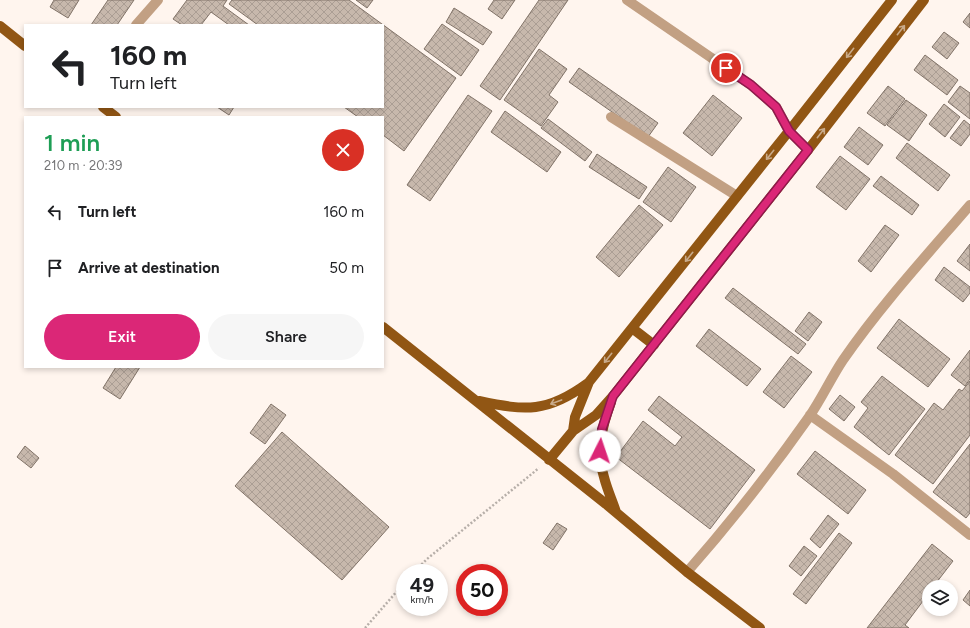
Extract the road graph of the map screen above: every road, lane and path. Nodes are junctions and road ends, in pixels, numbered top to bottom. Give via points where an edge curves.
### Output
1 (158, 0) edge
2 (627, 0) edge
3 (892, 0) edge
4 (924, 0) edge
5 (137, 24) edge
6 (0, 26) edge
7 (24, 45) edge
8 (104, 108) edge
9 (115, 116) edge
10 (612, 117) dead end
11 (789, 131) junction
12 (808, 150) junction
13 (737, 196) junction
14 (970, 205) edge
15 (384, 328) edge
16 (632, 328) junction
17 (654, 345) junction
18 (589, 382) junction
19 (613, 396) junction
20 (476, 400) junction
21 (810, 415) junction
22 (573, 430) junction
23 (549, 460) junction
24 (616, 512) junction
25 (970, 535) edge
26 (422, 564) edge
27 (688, 572) junction
28 (396, 592) edge
29 (364, 628) edge
30 (760, 628) edge

1 - 5 street
2 - 11 street via 751,85 776,107
3 -> 11 main road
12 -> 4 main road
6 - 7 main road
8 - 9 main road
10 - 13 street
11 - 12 street
11 -> 13 main road
12 - 17 main road
13 -> 16 main road
14 - 21 street via 883,307 843,360
15 - 20 main road
16 - 17 main road
16 -> 18 main road
17 - 19 main road
18 -> 20 main road via 558,402 536,408 511,408
18 - 22 main road via 575,417
19 - 22 main road via 596,415
19 - 24 main road via 600,443 604,476
20 - 23 main road
21 - 25 street via 893,474
21 - 27 street via 728,526
22 - 23 main road
23 - 24 main road
23 - 26 path
24 - 27 main road
27 - 30 main road
28 - 29 path

